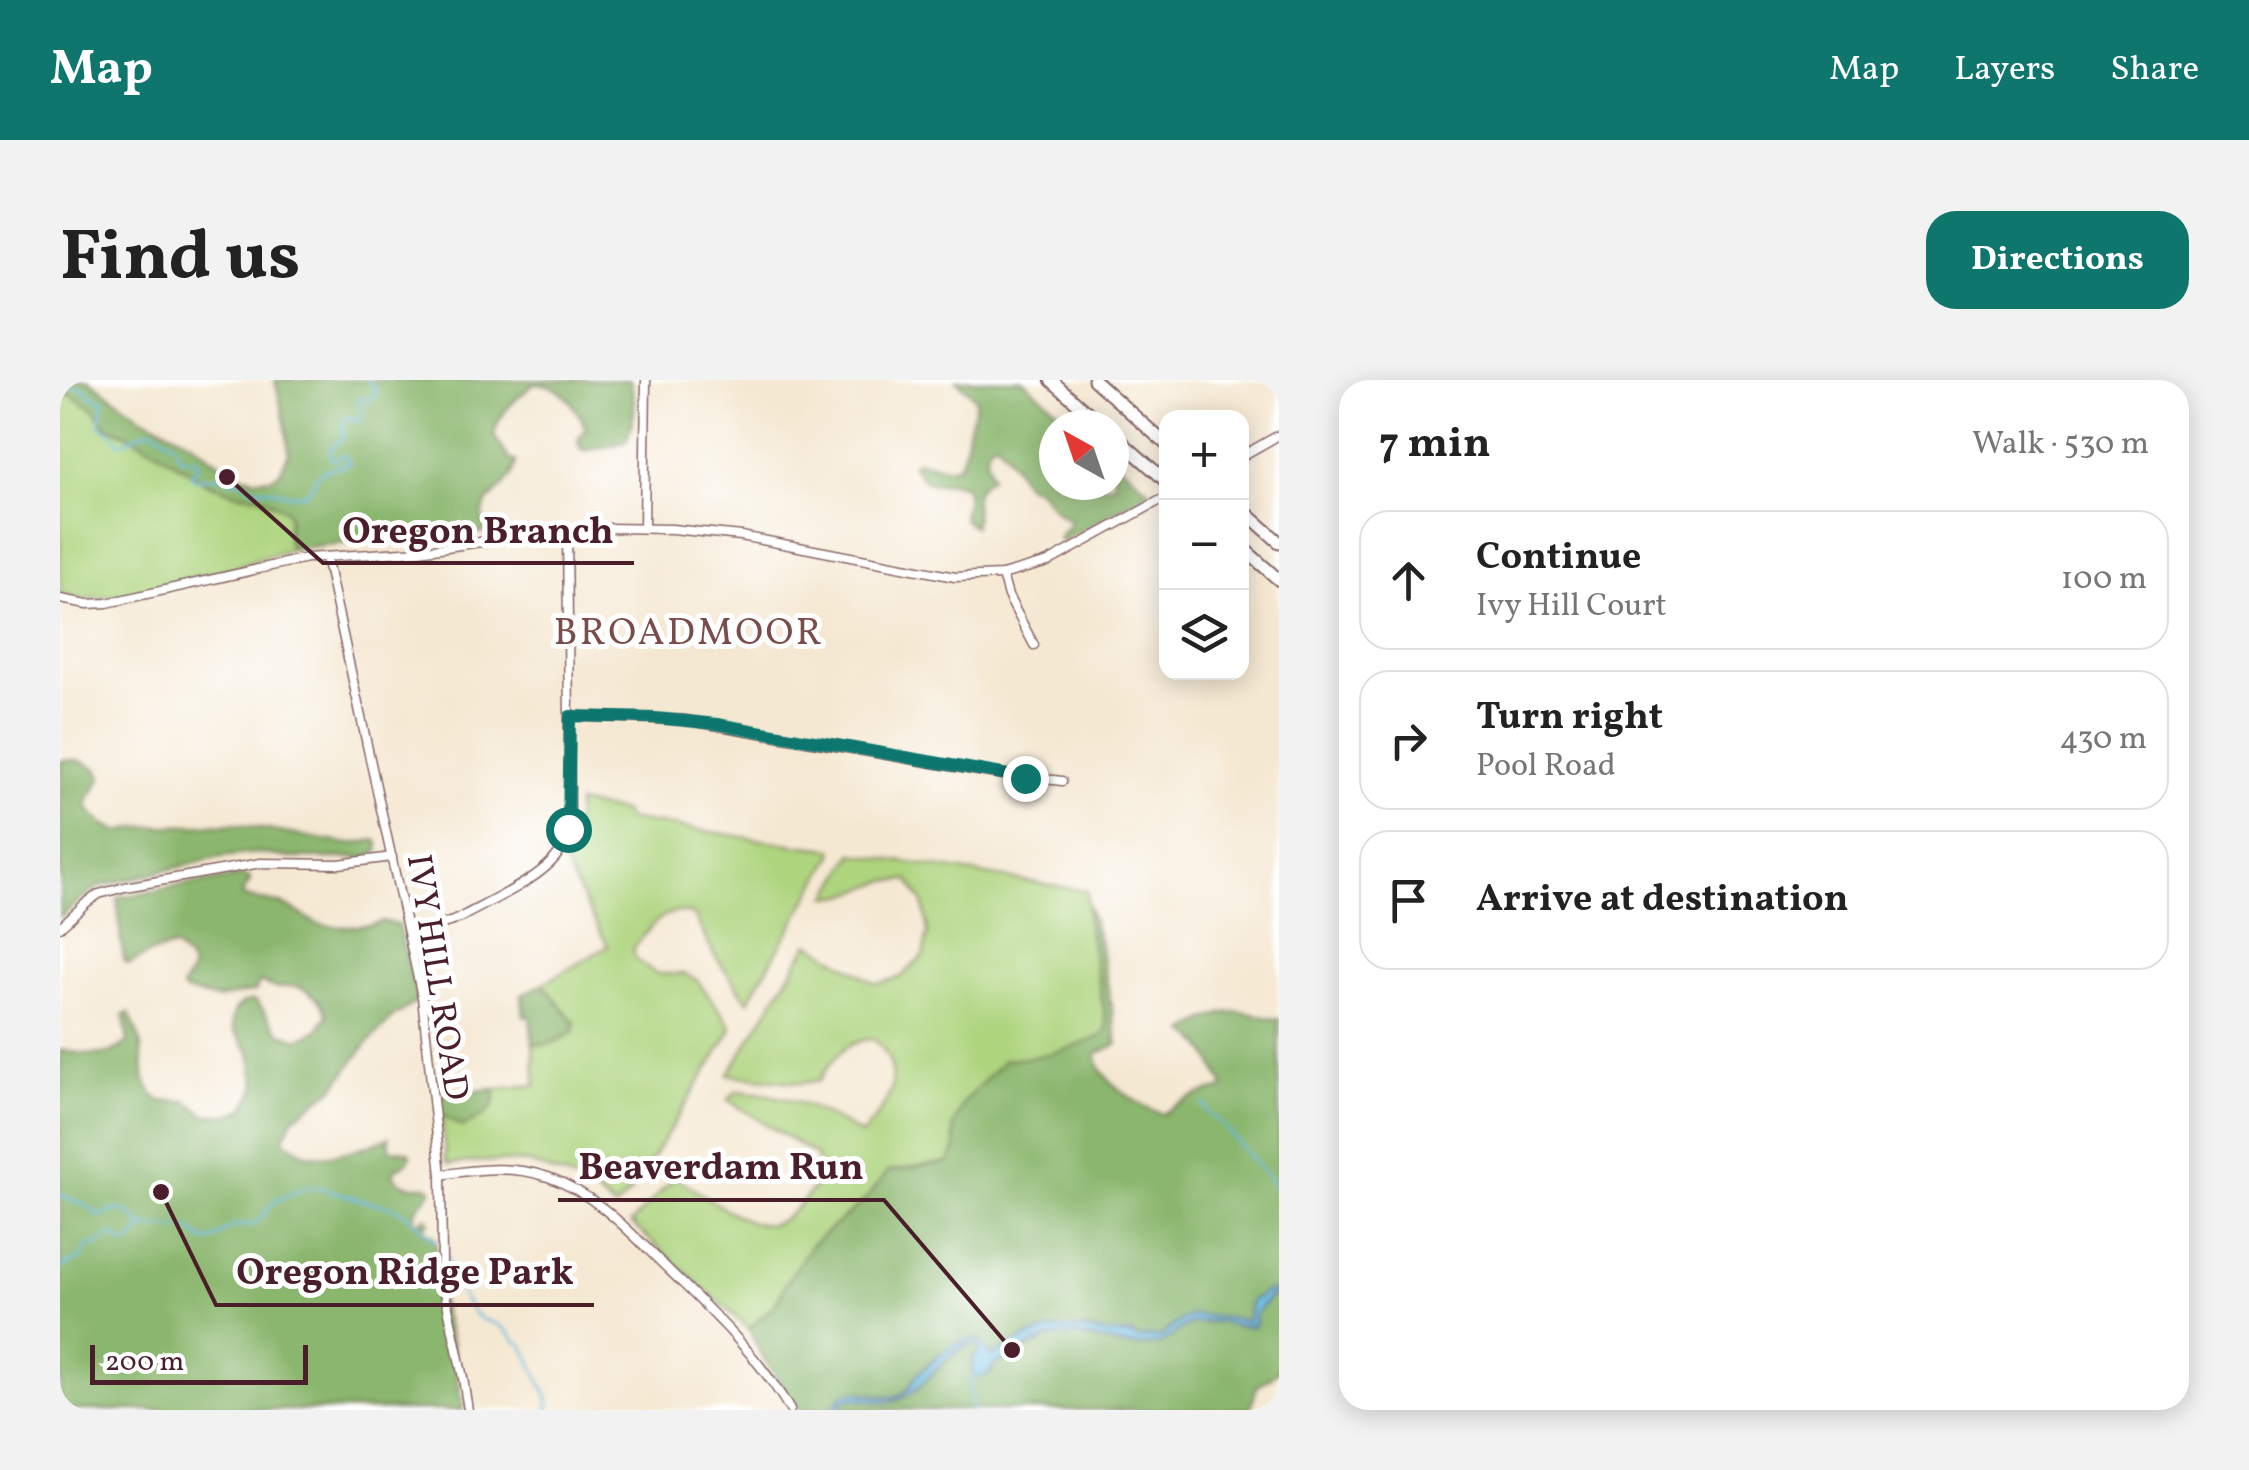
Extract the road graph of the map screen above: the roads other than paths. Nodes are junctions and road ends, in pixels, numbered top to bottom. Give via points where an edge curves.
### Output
1 (646, 380) edge
2 (1051, 380) edge
3 (1094, 380) edge
4 (1085, 410) edge
5 (1279, 435) edge
6 (1159, 438) edge
7 (1129, 448) edge
8 (1249, 452) edge
9 (1159, 475) edge
10 (1161, 500) edge
11 (1249, 515) edge
12 (644, 528) junction
13 (567, 530) junction
14 (1279, 542) edge
15 (1249, 553) edge
16 (326, 557) junction
17 (1002, 575) junction
18 (1279, 580) edge
19 (60, 600) edge
20 (1034, 645) dead end
21 (570, 716) junction
22 (1062, 781) dead end
23 (392, 857) junction
24 (443, 924) dead end
25 (60, 927) edge
26 (441, 1174) junction
27 (468, 1410) edge
28 (790, 1410) edge

1 - 12 street
2 - 4 highway
3 - 6 highway
5 - 8 street
7 - 9 highway
10 - 17 street via 1048,562
11 - 14 highway
12 - 13 street
12 - 17 street via 780,542 956,578
13 - 16 street
13 - 21 street
15 - 18 highway
16 - 19 street via 107,603
16 - 23 street, IVY HILL ROAD
17 - 20 street
21 - 22 street via 701,722
21 - 24 street via 570,816 560,852 543,870
23 - 25 street via 261,862 124,886 100,894
23 - 26 street, IVY HILL ROAD via 422,997
26 - 27 street, IVY HILL ROAD via 444,1281
26 - 28 street via 509,1169 546,1176 583,1194 738,1339

